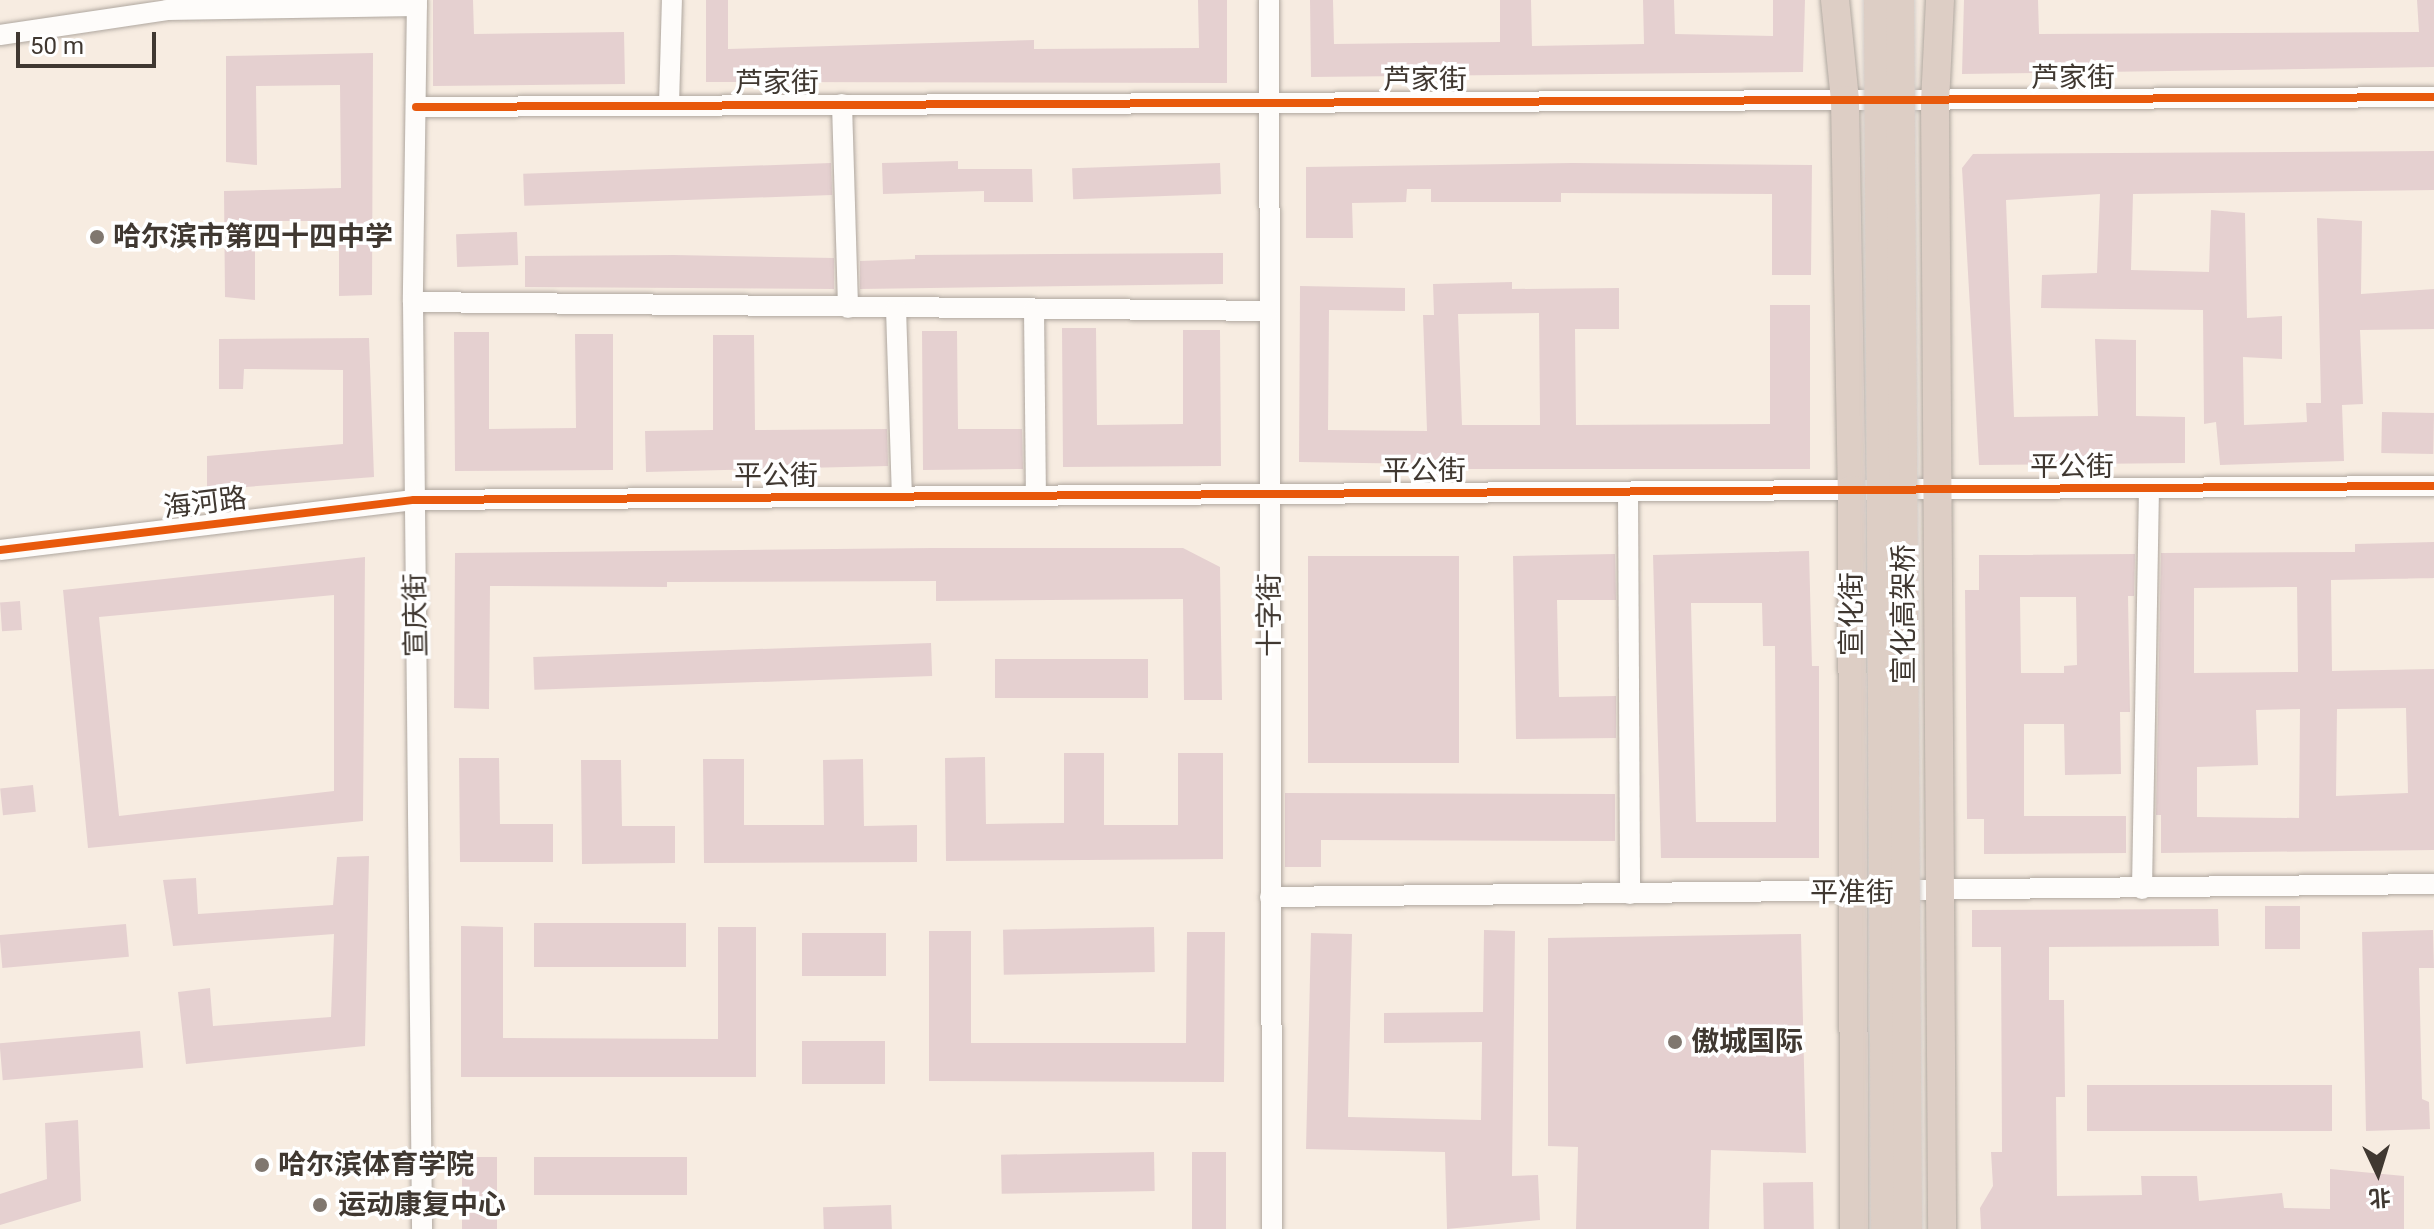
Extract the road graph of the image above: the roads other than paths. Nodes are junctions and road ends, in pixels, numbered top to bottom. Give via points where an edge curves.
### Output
1 (672, 0) edge
2 (1269, 0) edge
3 (1835, 0) edge
4 (1852, 0) edge
5 (1878, 0) edge
6 (1900, 0) edge
7 (1924, 0) edge
8 (1940, 0) edge
9 (417, 3) edge
10 (0, 35) edge
11 (2434, 97) edge
12 (1845, 100) junction
13 (1935, 101) junction
14 (1268, 102) junction
15 (842, 104) junction
16 (669, 105) junction
17 (416, 107) junction
18 (413, 302) junction
19 (848, 308) junction
20 (896, 308) junction
21 (1034, 309) junction
22 (1268, 311) junction
23 (2434, 486) edge
24 (2149, 488) junction
25 (1937, 489) junction
26 (1852, 490) junction
27 (1628, 492) junction
28 (1269, 494) junction
29 (1036, 496) junction
30 (902, 497) junction
31 (414, 500) junction
32 (0, 550) edge
33 (2434, 884) edge
34 (2142, 889) junction
35 (1939, 892) junction
36 (1630, 894) junction
37 (1852, 894) junction
38 (1270, 897) junction
39 (422, 1229) edge
40 (1272, 1229) edge
41 (1854, 1229) edge
42 (1885, 1229) edge
43 (1908, 1229) edge
44 (1942, 1229) edge

1 - 16 street
2 - 14 street, 十字街
3 - 12 highway, 宣化街
4 - 12 highway
5 - 42 highway, 宣化高架桥, bridge
6 - 43 highway, 宣化高架桥, bridge
7 - 13 highway
8 - 13 highway
9 - 10 street via 167,10
9 - 17 street, 宣庆街
11 - 13 street, 芦家街
12 - 13 street, 芦家街
12 - 14 street, 芦家街
12 - 26 highway, 宣化街
13 - 25 highway
14 - 15 street, 芦家街
14 - 22 street, 十字街
15 - 16 street, 芦家街
15 - 19 street
16 - 17 street, 芦家街
17 - 18 street, 宣庆街
18 - 19 street
18 - 31 street, 宣庆街
19 - 20 street
20 - 21 street
20 - 30 street
21 - 22 street
21 - 29 street
22 - 28 street, 十字街
23 - 24 street, 平公街
24 - 25 street, 平公街
24 - 34 street
25 - 26 street, 平公街
25 - 35 highway
26 - 27 street, 平公街
26 - 37 highway, 宣化街
27 - 28 street, 平公街
27 - 36 street
28 - 29 street, 平公街
28 - 38 street, 十字街
29 - 30 street, 平公街
30 - 31 street, 平公街
31 - 32 street, 海河路
31 - 39 street, 宣庆街
33 - 34 street, 平准街
34 - 35 street, 平准街
35 - 37 street, 平准街
35 - 44 highway
36 - 37 street, 平准街
36 - 38 street, 平准街
37 - 41 highway, 宣化街
38 - 40 street, 十字街

